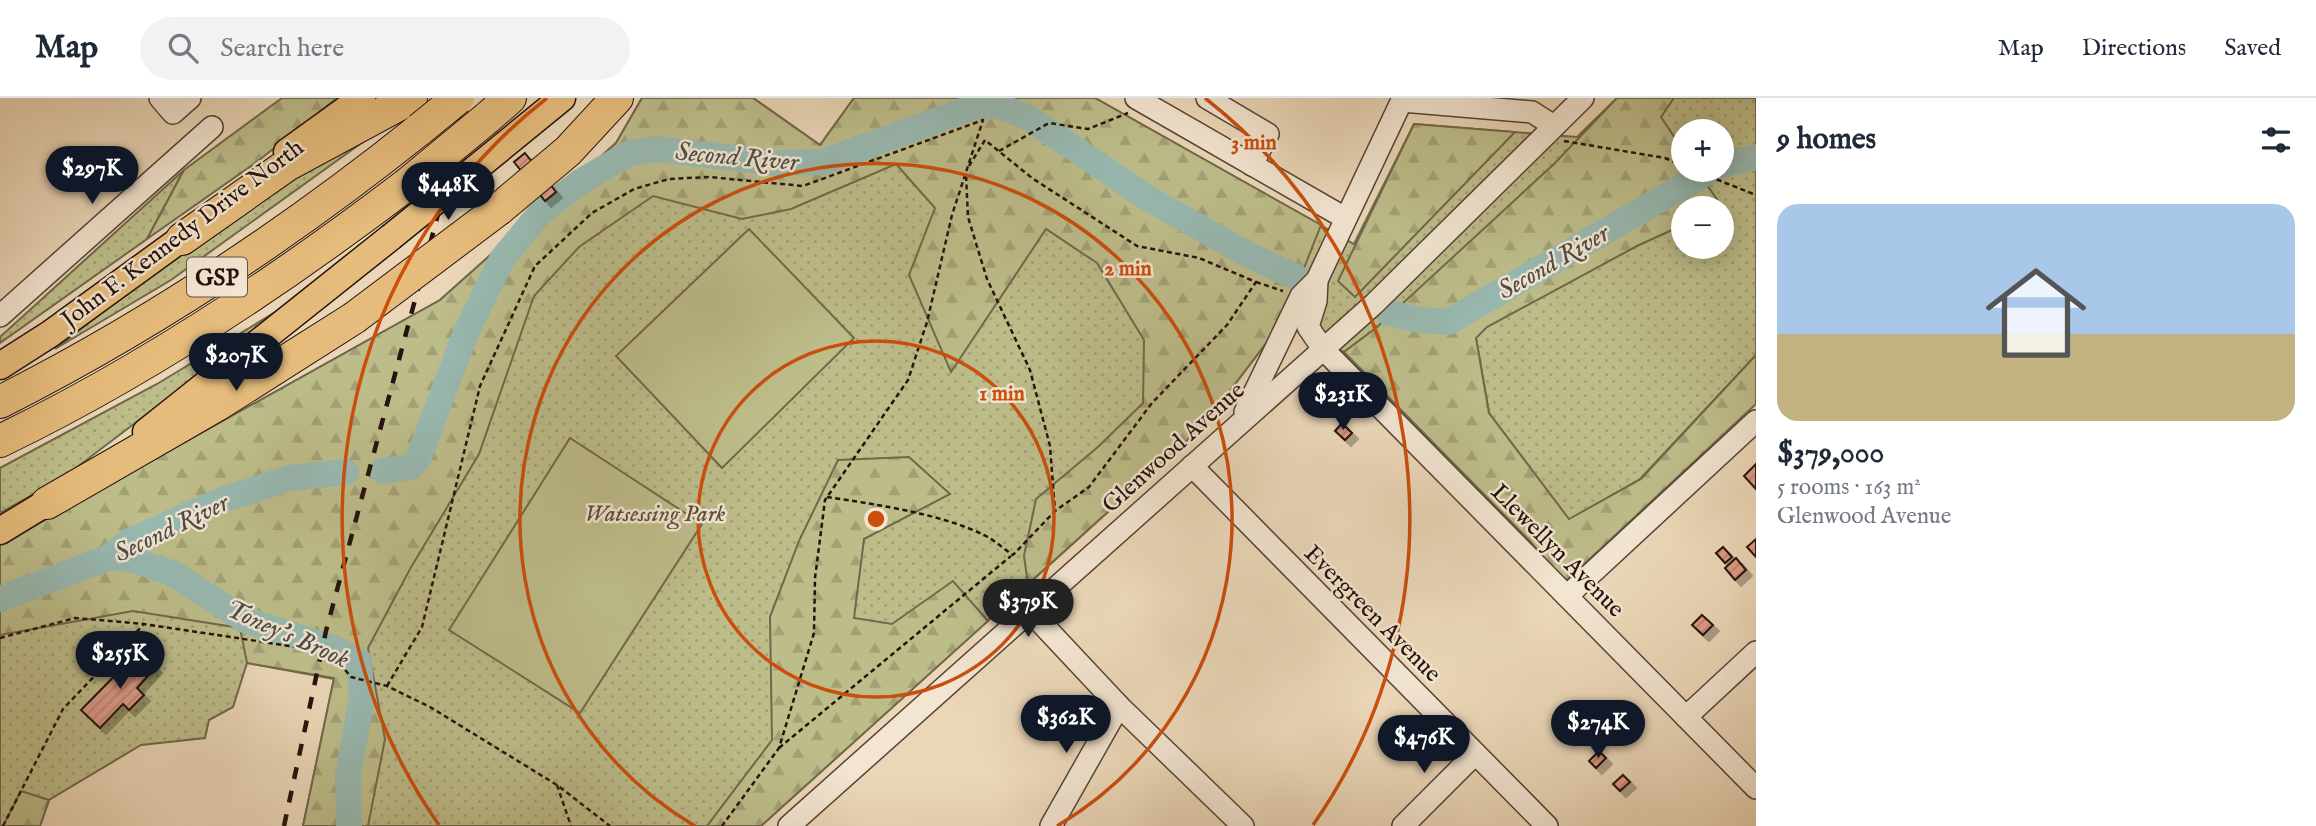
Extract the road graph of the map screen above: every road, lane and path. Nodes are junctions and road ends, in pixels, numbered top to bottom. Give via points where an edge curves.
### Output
1 (160, 98) edge
2 (190, 98) edge
3 (362, 98) edge
4 (411, 98) edge
5 (458, 98) edge
6 (562, 98) edge
7 (617, 98) edge
8 (1207, 98) edge
9 (1583, 98) edge
10 (1403, 99) edge
11 (1142, 100) edge
12 (499, 108) edge
13 (212, 127) dead end
14 (1559, 133) junction
15 (999, 152) junction
16 (1671, 161) edge
17 (1252, 165) junction
18 (966, 171) junction
19 (1723, 182) edge
20 (1755, 195) edge
21 (1346, 218) junction
22 (182, 239) junction
23 (1317, 280) junction
24 (0, 316) edge
25 (1323, 349) junction
26 (0, 366) edge
27 (0, 402) edge
28 (1756, 421) edge
29 (1240, 423) junction
30 (0, 441) edge
31 (1192, 466) junction
32 (827, 497) junction
33 (47, 503) junction
34 (1055, 511) junction
35 (0, 531) edge
36 (1013, 555) junction
37 (1567, 596) junction
38 (1029, 610) junction
39 (145, 624) junction
40 (0, 638) edge
41 (1756, 652) edge
42 (387, 686) junction
43 (1118, 706) junction
44 (1686, 717) junction
45 (779, 748) junction
46 (1475, 754) junction
47 (557, 786) junction
48 (1756, 788) edge
49 (3, 826) edge
50 (571, 826) edge
51 (610, 826) edge
52 (722, 826) edge
53 (790, 826) edge
54 (1051, 826) edge
55 (1243, 826) edge
56 (1403, 826) edge
57 (1547, 826) edge

1 - 2 street via 173,113
3 - 22 main road, John F. Kennedy Drive North via 281,156
4 - 22 highway via 287,165
5 - 27 highway, GSP, bridge via 234,266 141,325
6 - 33 main road, bridge via 185,404
7 - 33 highway, bridge via 568,151 418,273 218,405
8 - 17 street via 1268,134
9 - 14 street, Glenwood Avenue
10 - 14 street via 1532,111
10 - 21 street
11 - 15 path via 1088,130 1049,123
11 - 17 street
12 - 30 highway, GSP, bridge via 407,185 223,315 107,385
13 - 24 street
14 - 16 path
14 - 25 street, Glenwood Avenue
15 - 18 path via 985,140
15 - 34 path via 1137,246 1199,258 1256,282 1227,325 1152,403 1089,486
17 - 21 street
18 - 32 path via 908,380
18 - 34 path via 968,217 987,279 1030,370 1050,446
18 - 42 path via 983,120 803,187 709,177 669,179 634,189 592,212 535,266 481,386 422,627
19 - 20 path
21 - 23 street
22 - 26 main road, John F. Kennedy Drive North
23 - 25 street via 1308,327
23 - 29 street via 1301,296
25 - 29 street, Glenwood Avenue
25 - 37 street, Llewellyn Avenue
28 - 37 street
29 - 31 street, Glenwood Avenue
31 - 38 street, Glenwood Avenue
31 - 46 street, Evergreen Avenue
32 - 36 path via 934,519 986,536
32 - 45 path via 815,578 814,633
33 - 35 main road
34 - 36 path
36 - 45 path
37 - 44 street, Llewellyn Avenue
38 - 43 street
38 - 53 street, Glenwood Avenue
39 - 40 path via 75,618
39 - 42 path via 303,648 335,658 346,674
39 - 49 path via 63,709
41 - 44 street
42 - 47 path
43 - 54 street
43 - 55 street
44 - 48 street, Llewellyn Avenue
45 - 52 path
46 - 56 street
46 - 57 street, Evergreen Avenue
47 - 50 path
47 - 51 path

